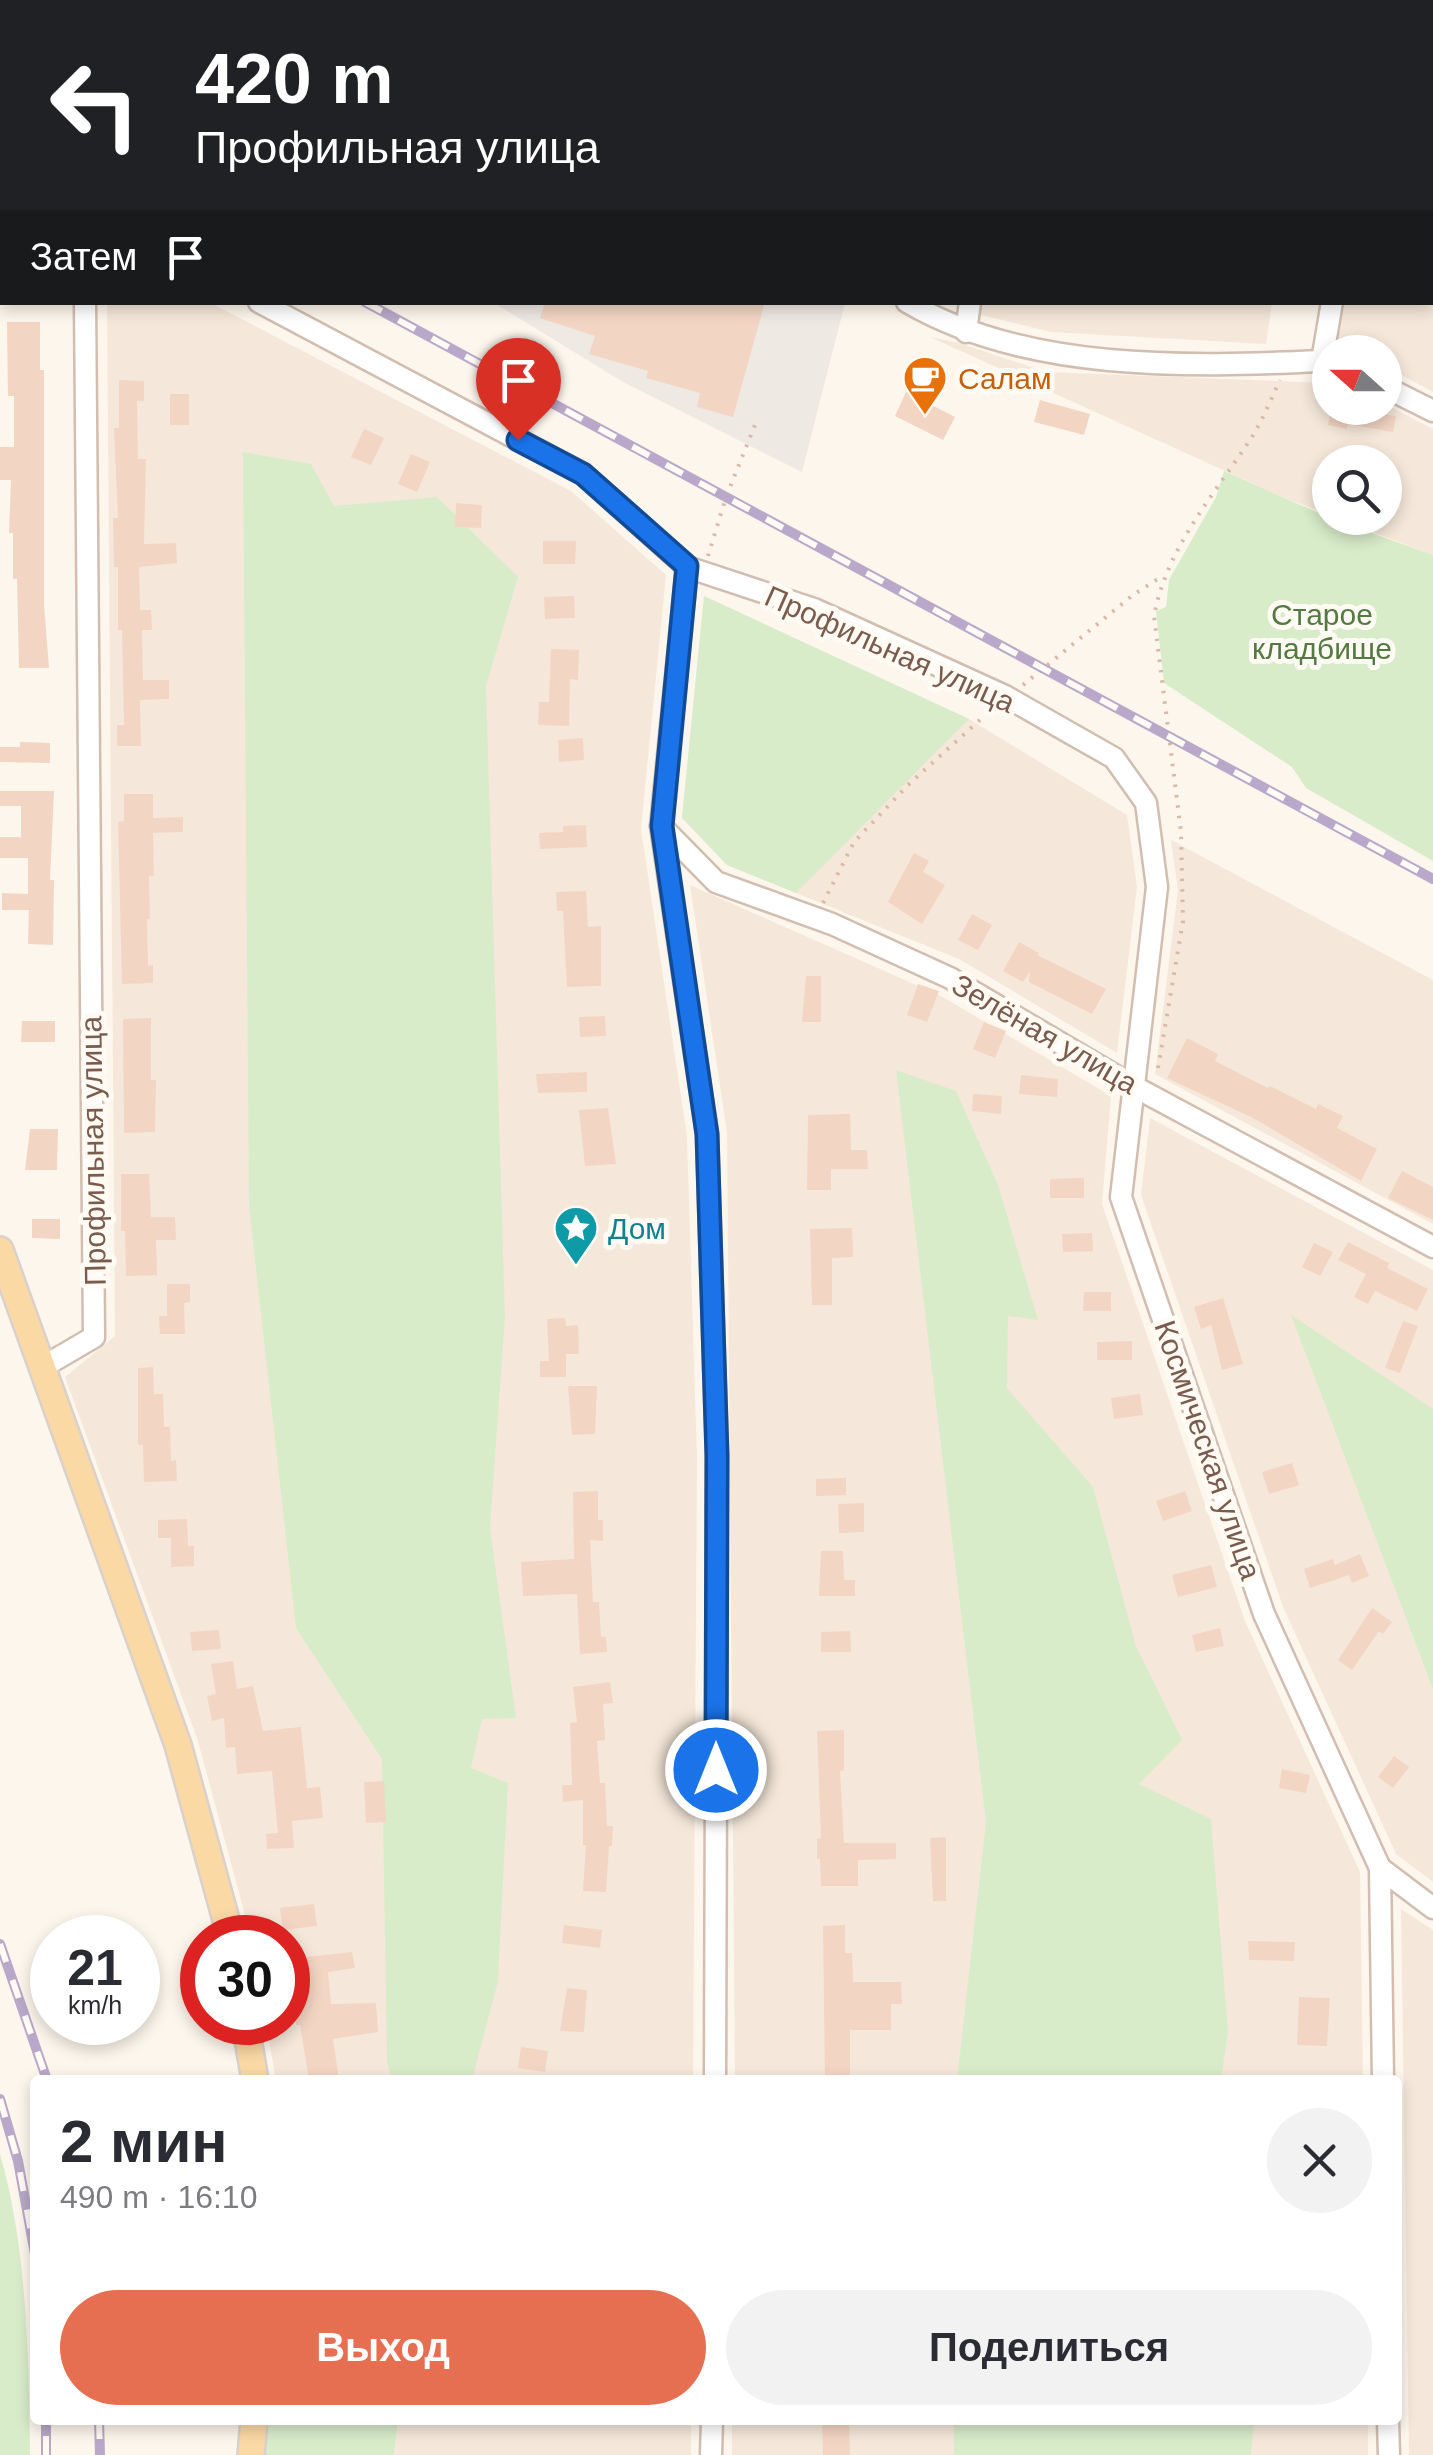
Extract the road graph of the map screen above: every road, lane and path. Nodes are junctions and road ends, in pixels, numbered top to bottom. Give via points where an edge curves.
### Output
1 (85, 305) edge
2 (264, 305) edge
3 (913, 305) edge
4 (970, 305) edge
5 (1332, 305) edge
6 (966, 332) junction
7 (1329, 335) edge
8 (1288, 362) junction
9 (1312, 362) edge
10 (1402, 396) edge
11 (1433, 411) edge
12 (755, 424) dead end
13 (695, 570) junction
14 (1165, 574) junction
15 (1005, 696) junction
16 (1146, 803) joint
17 (662, 826) junction
18 (816, 918) junction
19 (1133, 1086) junction
20 (1153, 1096) junction
21 (1433, 1247) edge
22 (0, 1250) edge
23 (40, 1368) junction
24 (1380, 1868) junction
25 (1433, 1908) edge
26 (225, 1915) edge
27 (250, 2045) edge
28 (254, 2075) edge
29 (715, 2075) edge
30 (1383, 2075) edge
31 (254, 2425) edge
32 (712, 2425) edge
33 (1388, 2425) edge
34 (252, 2455) edge
35 (712, 2455) edge
36 (1389, 2455) edge

1 - 23 street, Профильная улица via 94,1337
2 - 13 street, Профильная улица via 583,474
3 - 6 street
4 - 6 street
5 - 7 street
6 - 8 street via 1048,352 1141,361
8 - 9 street
8 - 14 path via 1255,432
10 - 11 street
12 - 13 path
13 - 15 street, Профильная улица via 814,609
13 - 17 street
14 - 15 path
14 - 20 path via 1154,616 1181,832 1182,921
15 - 16 street, Профильная улица via 1114,758
15 - 18 path via 854,842
16 - 19 street, Космическая улица via 1158,887
17 - 18 street, Зелёная улица via 716,882
17 - 29 street via 707,1134 717,1456
18 - 19 street, Зелёная улица via 950,978
19 - 20 street, Зелёная улица
19 - 24 street, Космическая улица via 1121,1197 1264,1614
20 - 21 street, Зелёная улица
22 - 23 main road
23 - 26 main road via 178,1745
24 - 25 street
24 - 30 street, Космическая улица
27 - 28 main road
31 - 34 main road
32 - 35 street
33 - 36 street

